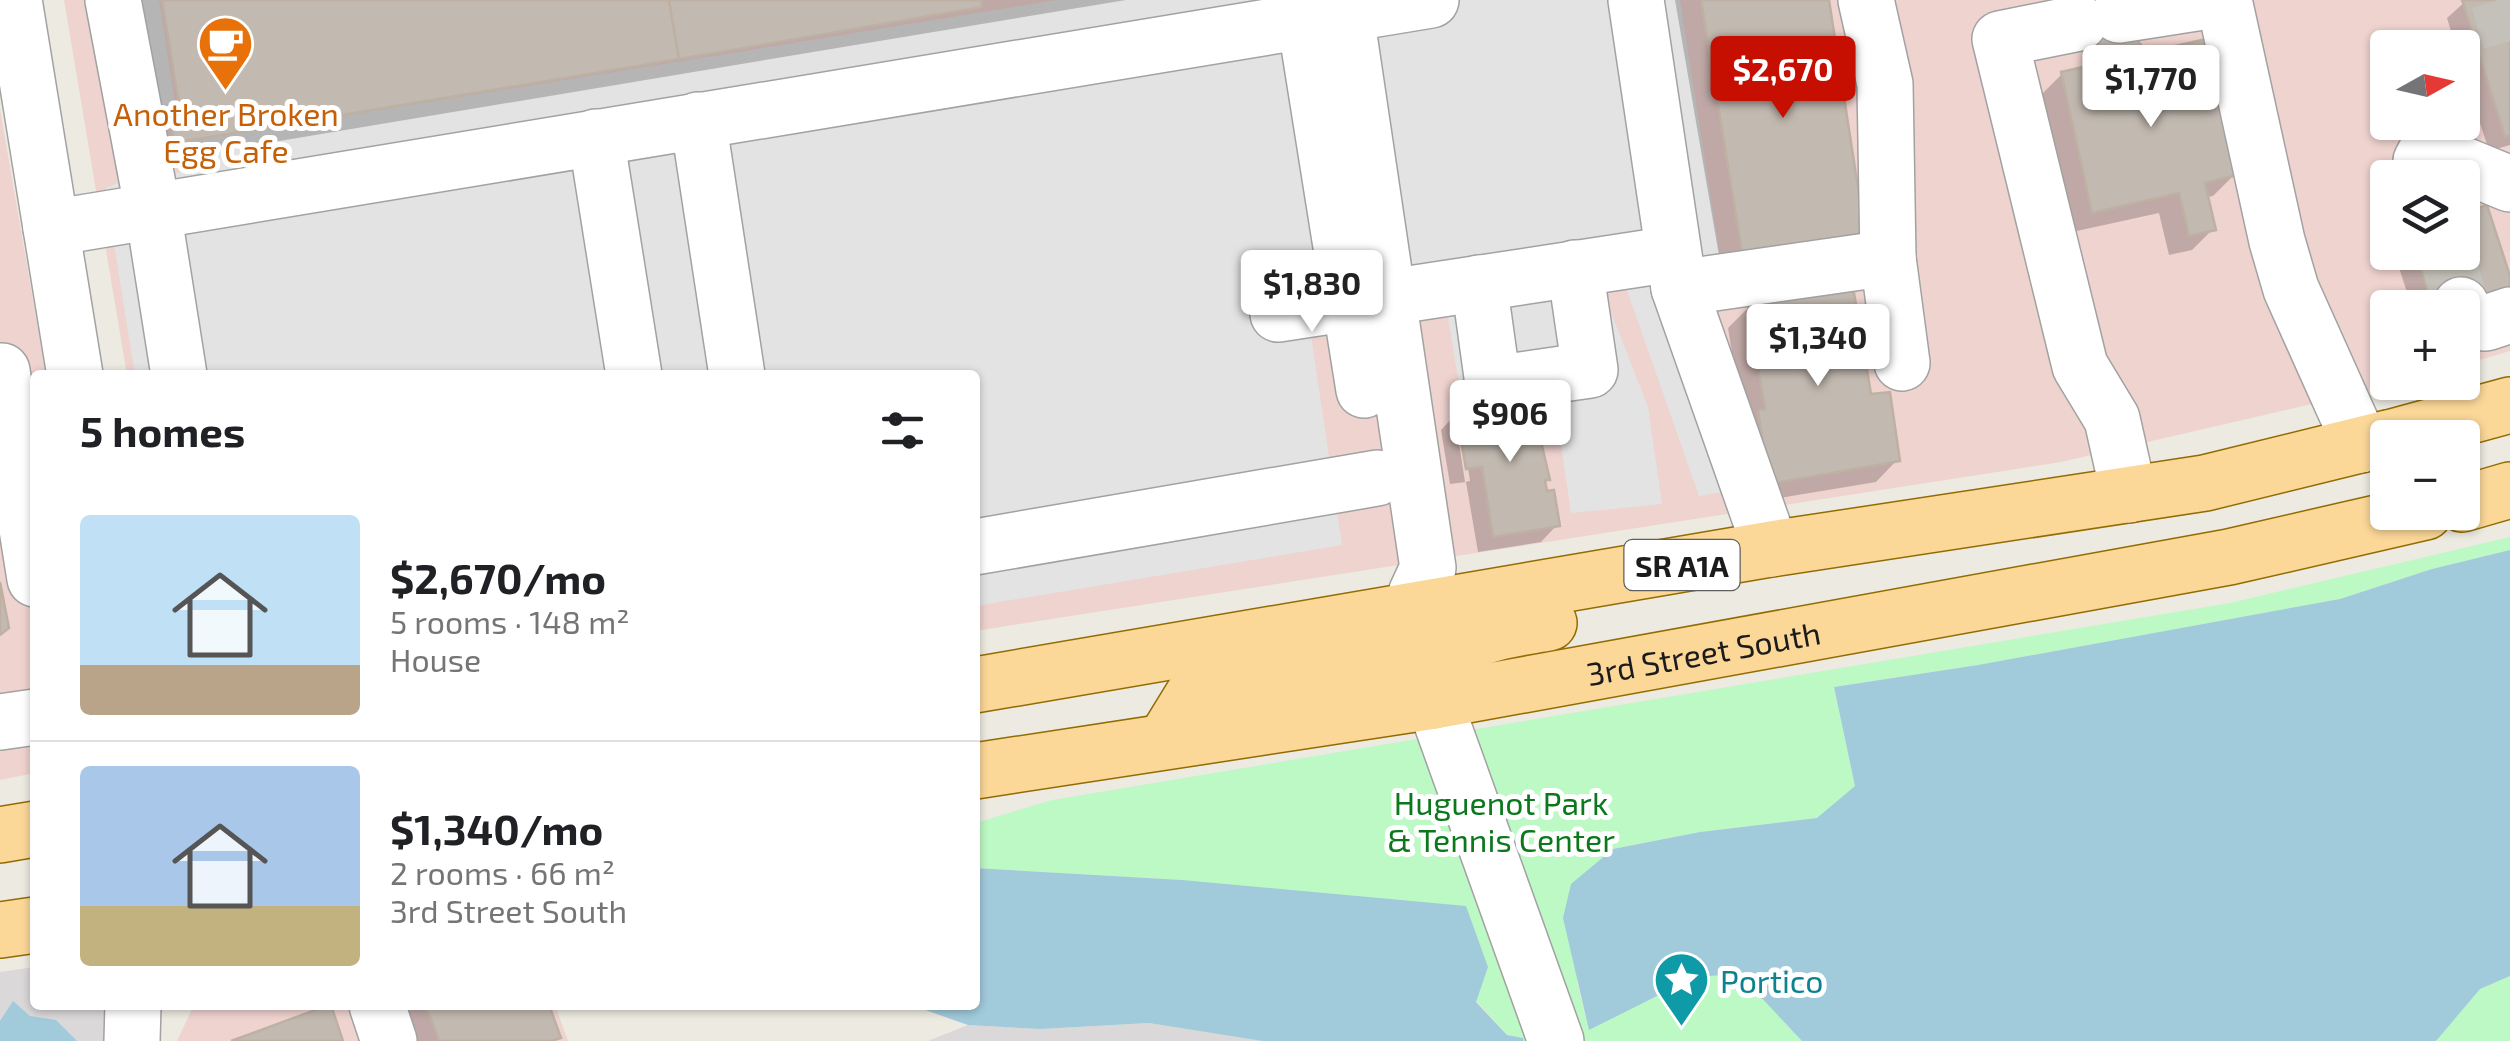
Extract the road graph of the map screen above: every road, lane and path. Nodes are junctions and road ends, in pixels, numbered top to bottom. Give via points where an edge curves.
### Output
1 (14, 0) edge
2 (113, 0) edge
3 (1432, 0) edge
4 (1636, 0) edge
5 (1866, 0) edge
6 (2214, 0) edge
7 (2224, 0) edge
8 (1326, 18) junction
9 (698, 120) junction
10 (596, 137) junction
11 (2480, 177) edge
12 (2510, 184) edge
13 (152, 211) junction
14 (51, 228) junction
15 (1888, 258) junction
16 (1575, 268) junction
17 (1676, 271) junction
18 (1479, 283) junction
19 (1369, 299) junction
20 (1278, 314) dead end
21 (1902, 364) dead end
22 (74, 367) edge
23 (178, 370) edge
24 (633, 370) edge
25 (736, 370) edge
26 (1, 371) edge
27 (2510, 405) edge
28 (2454, 420) edge
29 (2370, 424) edge
30 (2370, 442) edge
31 (1377, 478) junction
32 (2510, 490) edge
33 (2130, 494) junction
34 (2480, 499) edge
35 (2370, 525) edge
36 (980, 547) edge
37 (30, 548) edge
38 (1771, 550) junction
39 (1656, 569) junction
40 (1418, 603) junction
41 (980, 685) edge
42 (1434, 700) junction
43 (30, 718) edge
44 (0, 722) edge
45 (1166, 740) junction
46 (980, 769) edge
47 (30, 830) edge
48 (0, 834) edge
49 (30, 926) edge
50 (0, 930) edge
51 (132, 1010) edge
52 (378, 1010) edge
53 (132, 1041) edge
54 (390, 1041) edge
55 (1556, 1041) edge

1 - 14 street
2 - 13 street
3 - 8 street
4 - 17 street
5 - 15 street via 1884,84
6 - 33 street via 2000,39 2080,366 2112,419
7 - 29 street via 2291,288
8 - 9 street
8 - 19 street
9 - 10 street
9 - 25 street
10 - 13 street
10 - 24 street
11 - 12 street
13 - 14 street
13 - 23 street
14 - 22 street
15 - 17 street
15 - 21 street
16 - 17 street
16 - 18 street
16 - 18 street via 1590,370 1494,384
17 - 38 street
18 - 19 street
19 - 20 street
19 - 31 street
19 - 40 street via 1428,568
22 - 26 street
26 - 37 street
27 - 28 main road, SR A1A
30 - 33 main road, SR A1A via 2205,483
31 - 36 street
31 - 40 street via 1392,574
32 - 34 main road
33 - 38 main road, SR A1A
35 - 42 main road, 3rd Street South via 2228,557
38 - 39 main road, SR A1A
39 - 40 main road, SR A1A
39 - 42 main road via 1632,606 1490,634 1458,650
40 - 41 main road, SR A1A
40 - 45 main road via 1410,646 1392,658 1193,695
42 - 45 main road, 3rd Street South
42 - 55 street
43 - 44 street
45 - 46 main road, 3rd Street South
47 - 48 main road
49 - 50 main road
51 - 53 street
52 - 54 street

